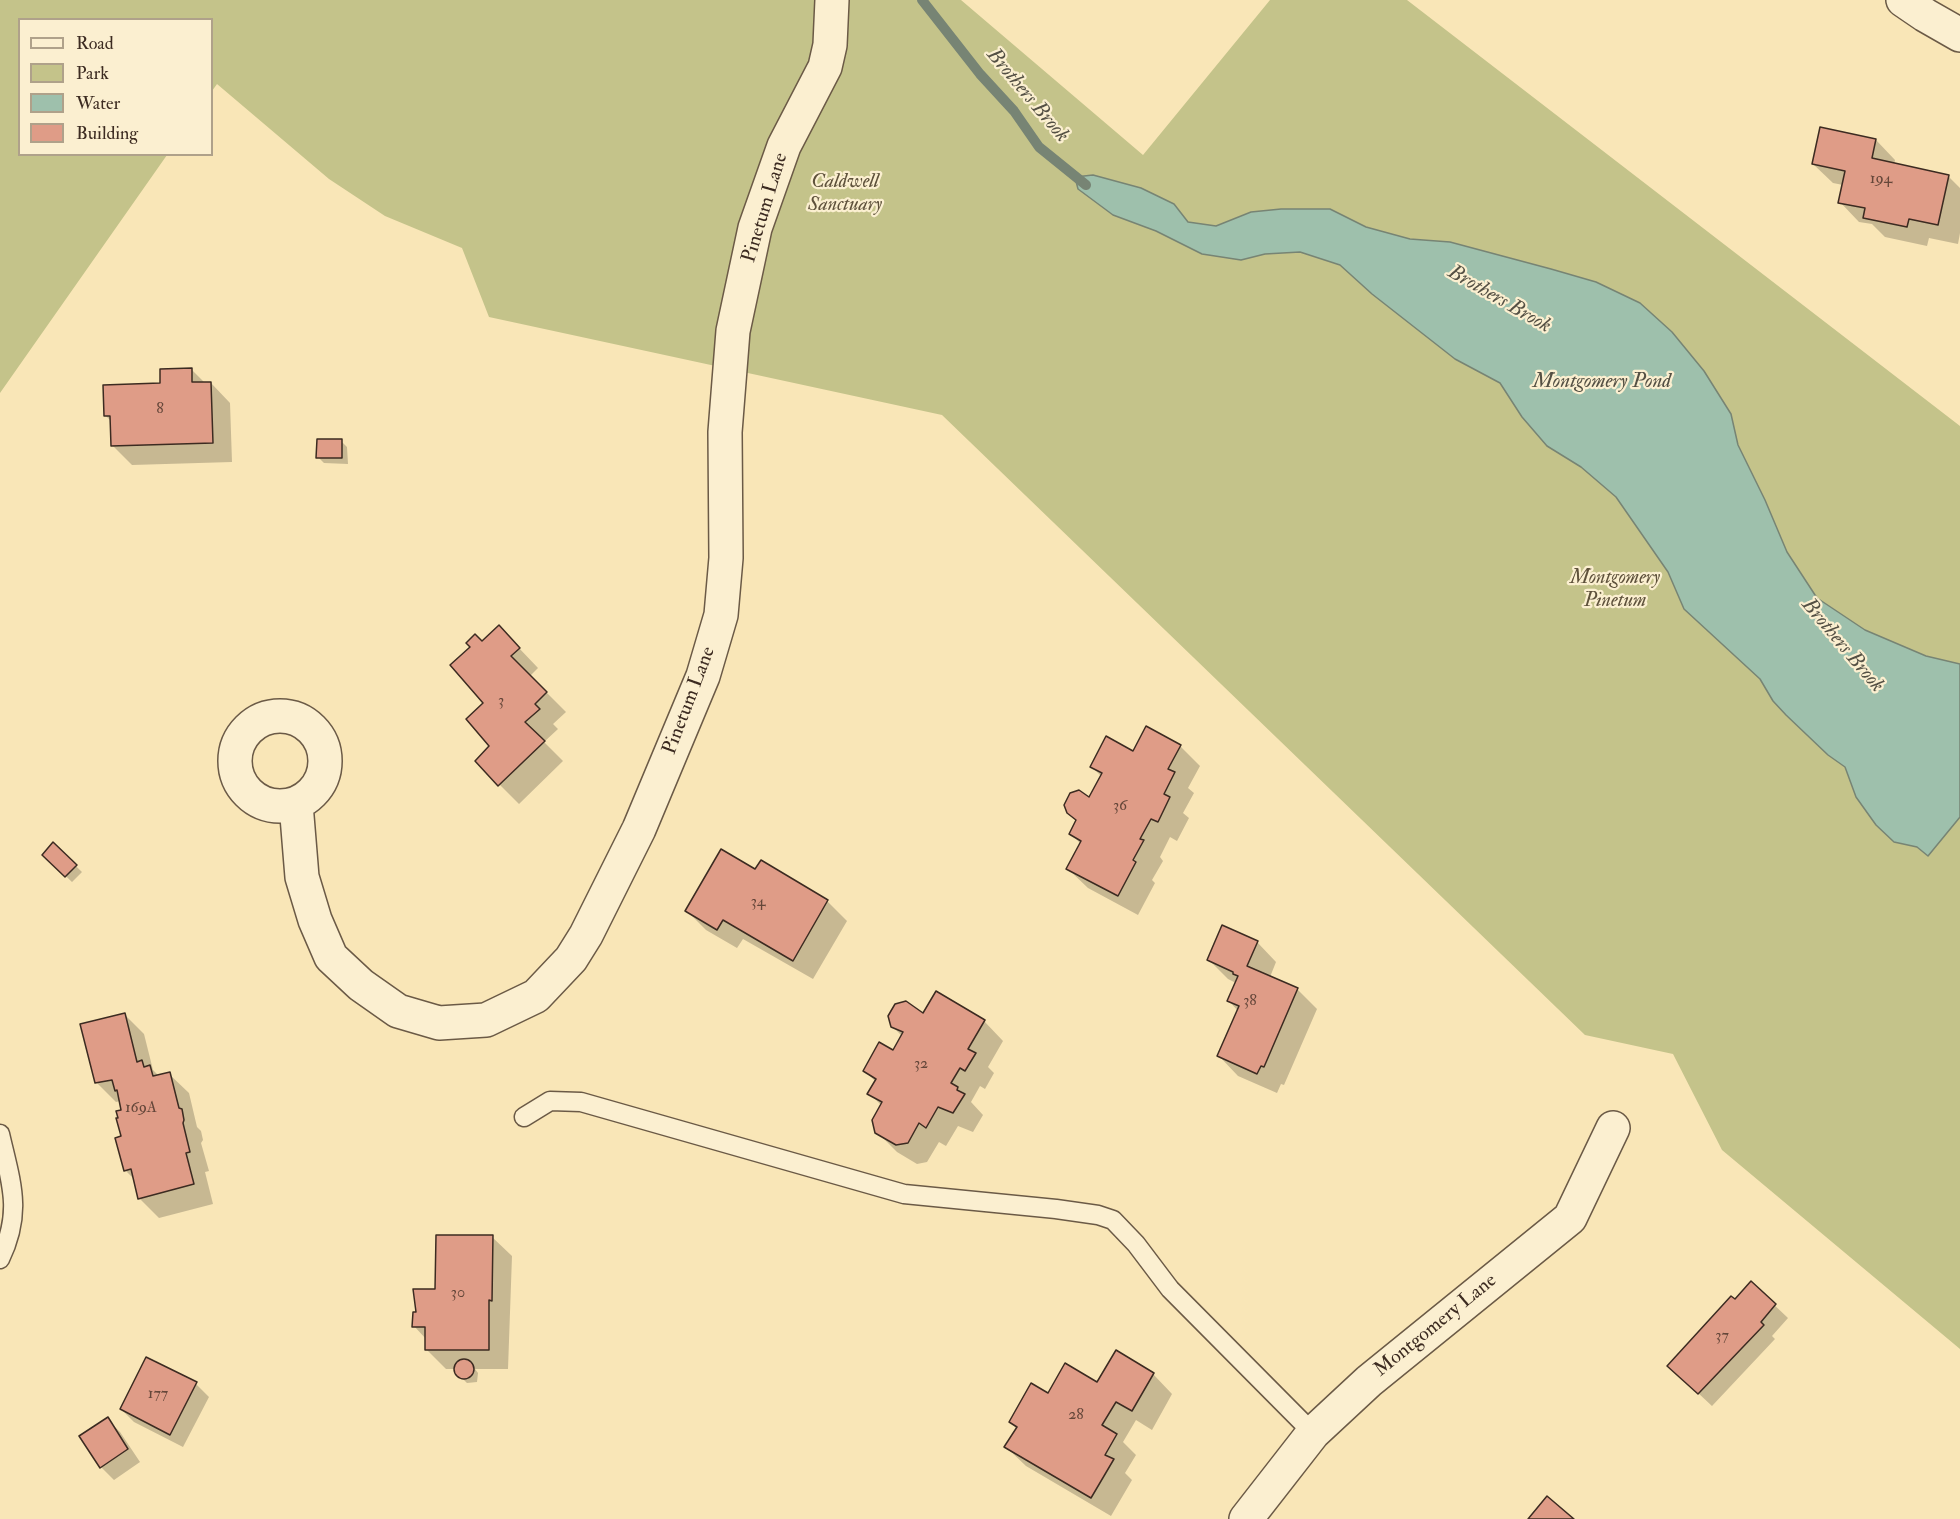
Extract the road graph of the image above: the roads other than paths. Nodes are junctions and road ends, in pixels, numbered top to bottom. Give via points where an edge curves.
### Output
1 (832, 0) edge
2 (1903, 0) edge
3 (1960, 35) edge
4 (296, 804) dead end
5 (524, 1117) dead end
6 (1613, 1128) dead end
7 (0, 1134) edge
8 (0, 1258) edge
9 (1313, 1432) junction
10 (1246, 1519) edge

1 - 4 street, Pinetum Lane via 825,67 784,146 755,228 733,331 725,432 726,558 721,615 703,676 639,829 571,959 536,996 486,1020 439,1023 398,1011 331,957 302,876
2 - 3 street
5 - 9 lane via 550,1101 581,1102 903,1194 1056,1209 1113,1220 1170,1289
6 - 9 street, Montgomery Lane via 1570,1218 1369,1381
7 - 8 lane via 12,1186 13,1217 10,1239
9 - 10 street, Montgomery Lane

